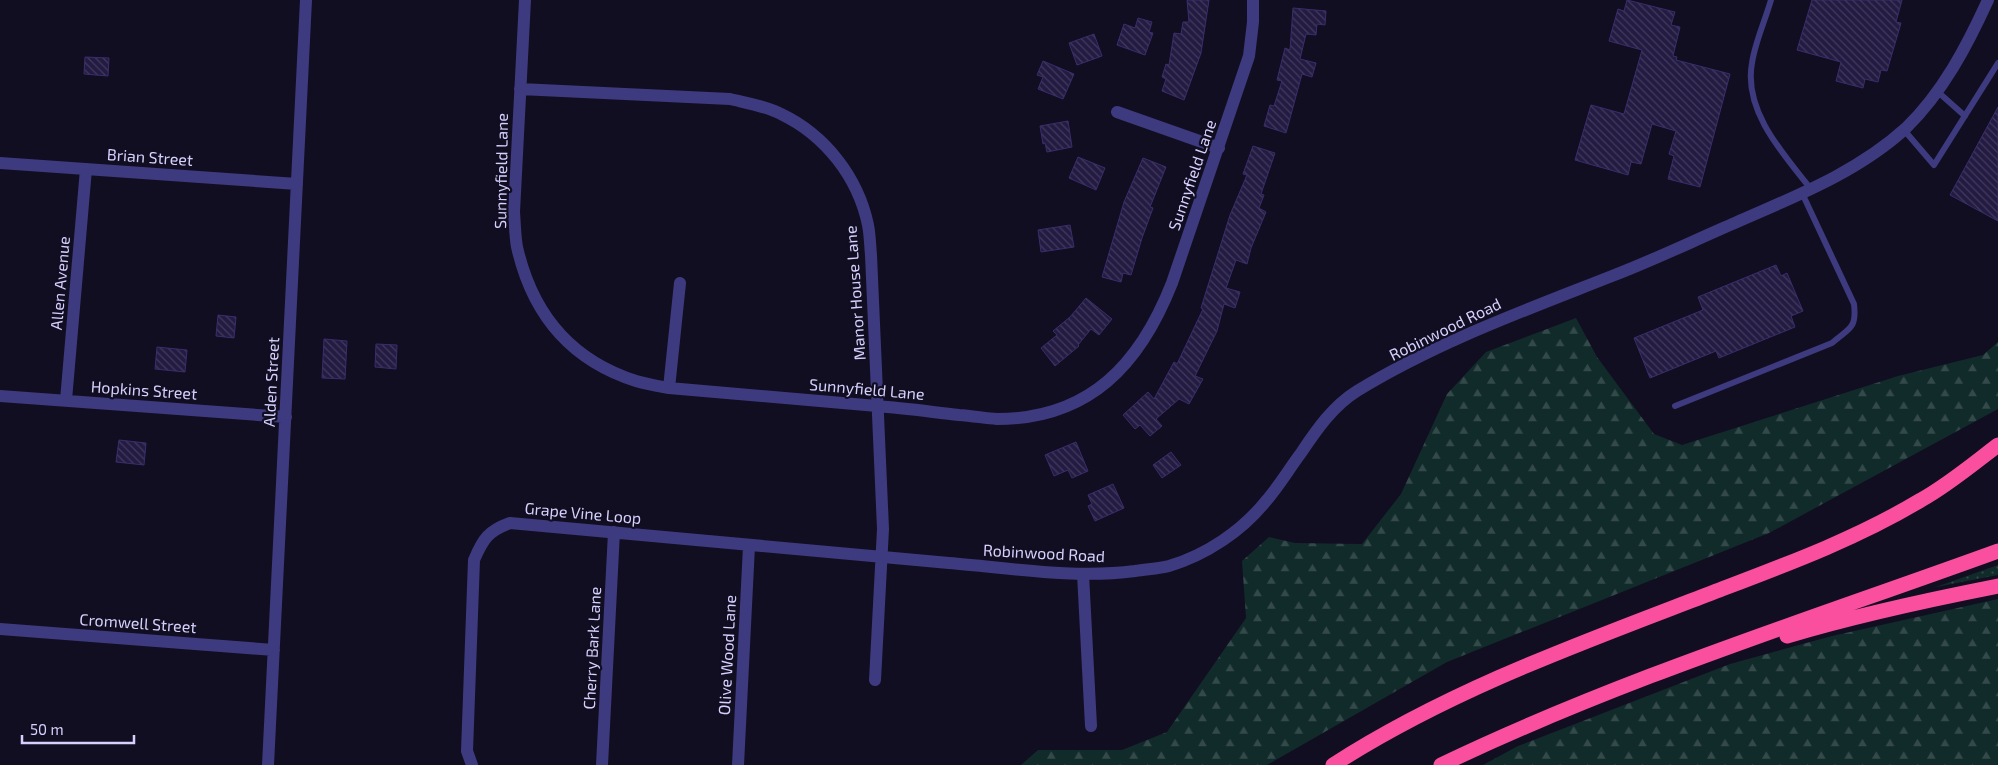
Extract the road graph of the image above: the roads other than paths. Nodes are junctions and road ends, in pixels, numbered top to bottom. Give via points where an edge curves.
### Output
1 (306, 0) edge
2 (524, 0) edge
3 (1253, 0) edge
4 (1771, 0) edge
5 (1988, 0) edge
6 (1998, 63) edge
7 (520, 89) junction
8 (1938, 92) junction
9 (1117, 112) dead end
10 (1965, 116) junction
11 (1904, 130) junction
12 (1219, 148) junction
13 (0, 163) edge
14 (86, 169) junction
15 (297, 184) junction
16 (1807, 191) junction
17 (680, 284) dead end
18 (670, 388) junction
19 (0, 396) edge
20 (66, 400) junction
21 (878, 406) junction
22 (1674, 406) dead end
23 (286, 417) junction
24 (1998, 445) edge
25 (614, 532) junction
26 (749, 546) junction
27 (1998, 551) edge
28 (882, 558) junction
29 (1083, 574) junction
30 (1998, 586) edge
31 (0, 630) edge
32 (274, 650) junction
33 (1654, 676) junction
34 (875, 680) dead end
35 (1091, 726) dead end
36 (268, 765) edge
37 (472, 765) edge
38 (602, 765) edge
39 (738, 765) edge
40 (1333, 765) edge
41 (1441, 765) edge

1 - 15 street, Alden Street
2 - 7 street, Sunnyfield Lane
3 - 12 street, Sunnyfield Lane via 1250,56
4 - 16 lane via 1752,63 1753,91 1759,115
5 - 8 street, Robinwood Road via 1954,68
6 - 10 lane
7 - 18 street, Sunnyfield Lane via 514,212 517,245 538,304 556,331 609,370 636,381
7 - 21 street, Manor House Lane via 730,99 780,113 803,126 826,146 860,198 868,225
8 - 10 lane
8 - 11 street, Robinwood Road
9 - 12 street
10 - 11 lane via 1934,165
11 - 16 street, Robinwood Road via 1849,170
12 - 21 street, Sunnyfield Lane via 1160,314 1142,345 1118,373 1089,395 1059,409 1027,417 996,419
13 - 14 street, Brian Street
14 - 15 street, Brian Street
14 - 20 street, Allen Avenue
15 - 23 street, Alden Street
16 - 22 lane via 1854,304 1853,325 1832,343
16 - 29 street, Robinwood Road via 1616,274 1504,317 1432,350 1362,388 1342,401 1326,418 1266,502 1235,532 1199,555 1167,567
17 - 18 street
18 - 21 street, Sunnyfield Lane
19 - 20 street, Hopkins Street
20 - 23 street, Hopkins Street
21 - 28 street, Manor House Lane via 883,494
23 - 32 street, Alden Street
24 - 40 highway via 1922,500 1872,527 1822,551 1484,684 1415,718
25 - 26 street, Grape Vine Loop
25 - 37 street, Grape Vine Loop via 510,523 496,528 482,541 474,560 466,751
25 - 38 street, Cherry Bark Lane
26 - 28 street, Grape Vine Loop
26 - 39 street, Olive Wood Lane
27 - 33 highway
28 - 29 street, Robinwood Road
28 - 34 street, Manor House Lane
29 - 35 street
30 - 33 highway via 1858,616
31 - 32 street, Cromwell Street
32 - 36 street, Alden Street
33 - 41 highway via 1502,736

